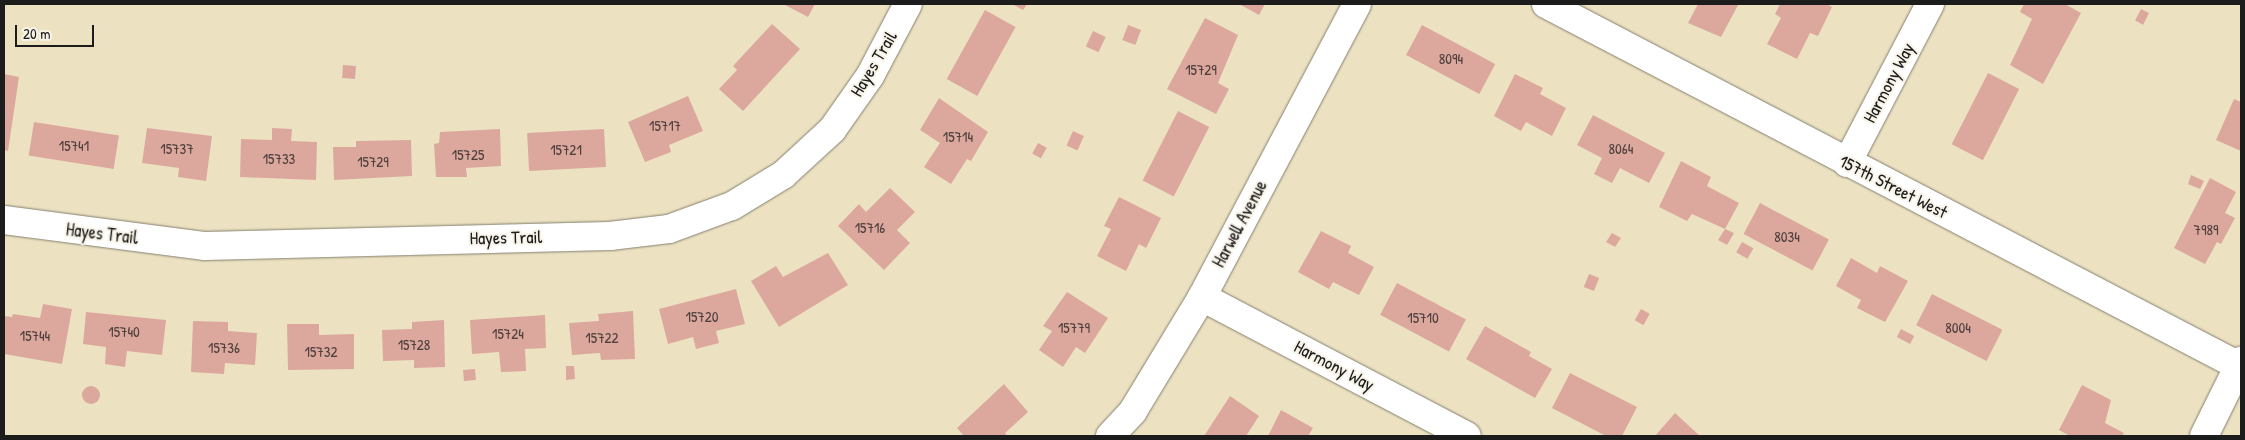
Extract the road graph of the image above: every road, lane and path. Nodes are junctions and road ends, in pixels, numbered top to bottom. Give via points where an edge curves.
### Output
1 (908, 4) edge
2 (1357, 4) edge
3 (1546, 4) edge
4 (1930, 4) edge
5 (1847, 163) junction
6 (4, 220) edge
7 (1202, 297) junction
8 (2240, 365) edge
9 (1110, 436) edge
10 (1467, 436) edge
11 (2204, 436) edge

1 - 6 street, Hayes Trail via 870,76 832,130 783,175 732,206 669,229 610,236 205,246
2 - 7 street, Harwell Avenue
3 - 5 street, 157th Street West
4 - 5 street, Harmony Way
5 - 8 street, 157th Street West
7 - 9 street, Harwell Avenue via 1133,411
7 - 10 street, Harmony Way
8 - 11 street

